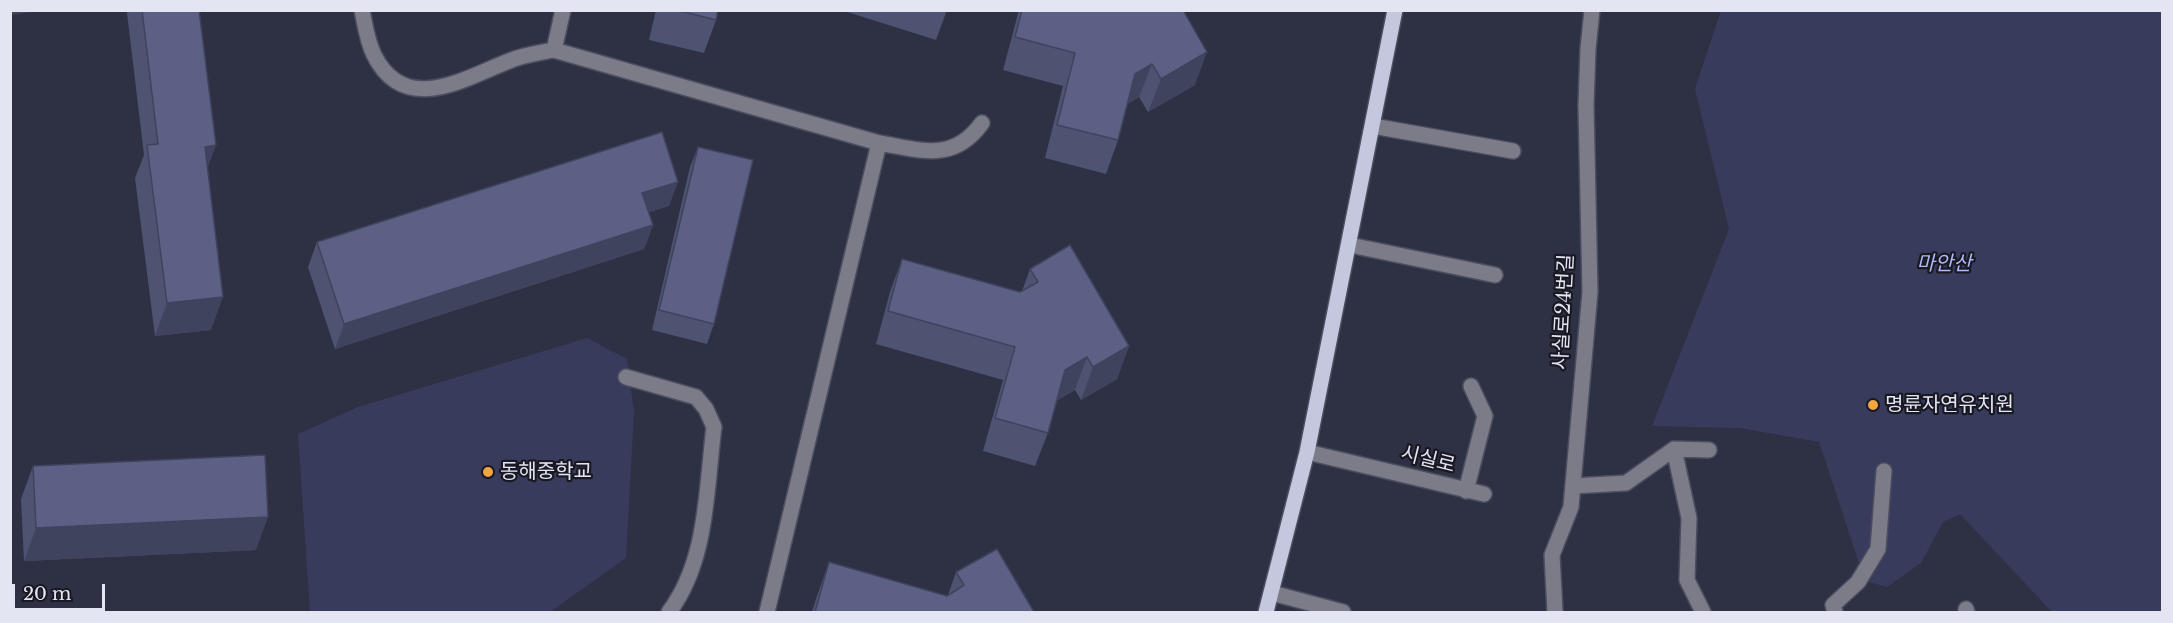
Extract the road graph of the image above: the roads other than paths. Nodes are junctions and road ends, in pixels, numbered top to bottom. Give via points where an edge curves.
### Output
1 (362, 10) edge
2 (563, 10) edge
3 (1395, 10) edge
4 (1592, 10) edge
5 (554, 50) junction
6 (982, 123) dead end
7 (1373, 126) junction
8 (879, 143) junction
9 (1514, 151) dead end
10 (1350, 245) junction
11 (1495, 275) dead end
12 (626, 377) dead end
13 (1471, 386) dead end
14 (1674, 449) junction
15 (1708, 450) dead end
16 (1307, 452) junction
17 (1884, 471) dead end
18 (1573, 486) junction
19 (1466, 491) junction
20 (1484, 494) dead end
21 (1272, 593) junction
22 (669, 612) edge
23 (767, 612) edge
24 (1266, 612) edge
25 (1343, 612) edge
26 (1555, 612) edge
27 (1703, 612) edge
28 (1835, 612) edge

1 - 5 street via 370,46 382,68 391,77 421,88 453,86 509,61
2 - 5 street
3 - 7 main road
4 - 18 street, 사실로24번길 via 1586,105 1590,292
5 - 8 street
6 - 8 street via 969,140 953,149 932,152
7 - 9 street
7 - 10 main road
8 - 23 street
10 - 11 street
10 - 16 main road
12 - 22 street via 696,397 714,427 696,563 682,595
13 - 19 street, 시실로 via 1485,416
14 - 15 street
14 - 18 street via 1626,483
14 - 27 street via 1689,518 1687,580
16 - 19 street, 시실로
16 - 21 main road
17 - 28 street via 1878,549 1858,582 1833,605
18 - 26 street, 사실로24번길 via 1570,507 1552,555
19 - 20 street
21 - 24 main road
21 - 25 street

